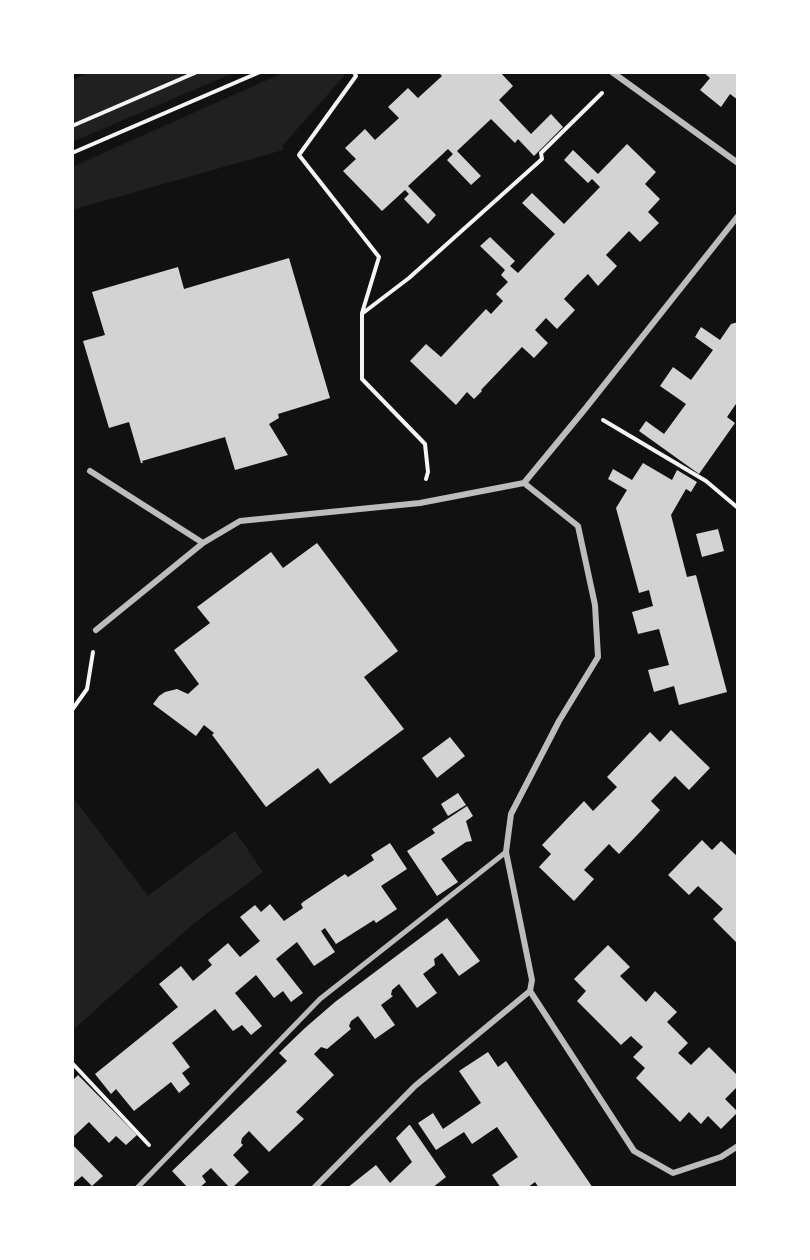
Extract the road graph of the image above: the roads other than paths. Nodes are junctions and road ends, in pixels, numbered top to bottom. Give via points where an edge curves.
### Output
1 (612, 72) edge
2 (738, 163) edge
3 (738, 216) edge
4 (90, 471) dead end
5 (524, 483) junction
6 (203, 543) junction
7 (96, 630) road end
8 (506, 852) junction
9 (530, 991) junction
10 (738, 1146) edge
11 (137, 1188) edge
12 (314, 1188) edge

1 - 2 street
3 - 5 street
4 - 6 street
5 - 6 street via 420,503 240,521
5 - 8 street via 578,526 595,605 598,657 559,721 511,814
6 - 7 street
8 - 9 street via 532,980
8 - 11 street via 320,999
9 - 10 street via 634,1151 673,1173 721,1157
9 - 12 street via 415,1086

